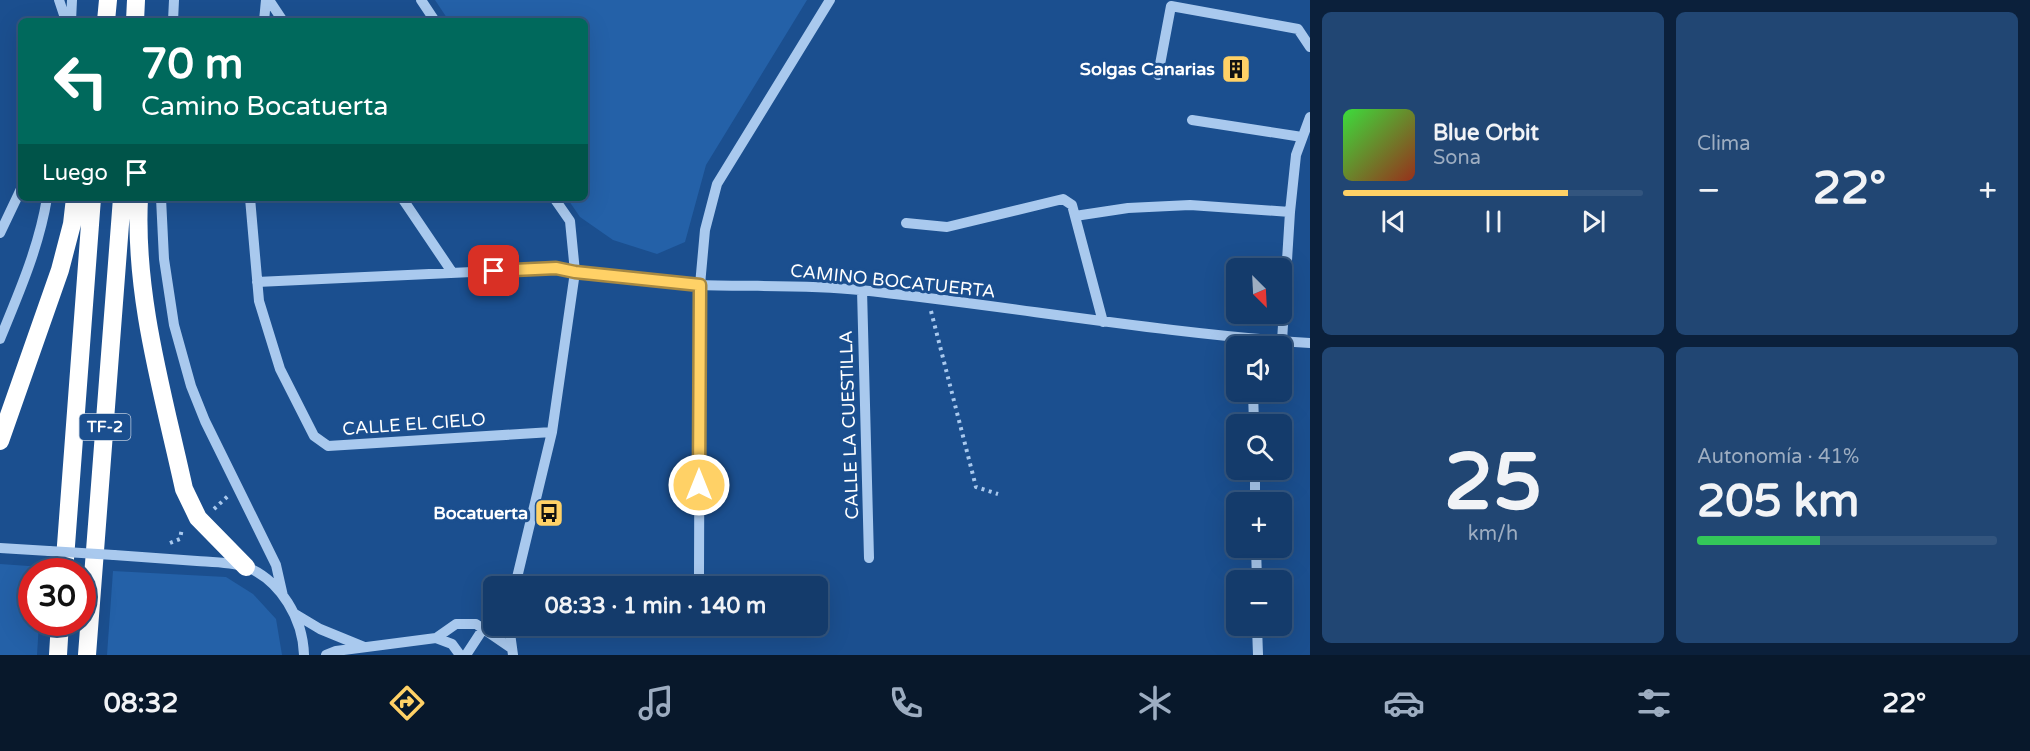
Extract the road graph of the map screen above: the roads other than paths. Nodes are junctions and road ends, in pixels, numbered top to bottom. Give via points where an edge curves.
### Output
1 (59, 0) edge
2 (72, 0) edge
3 (108, 0) edge
4 (136, 0) edge
5 (174, 0) edge
6 (268, 0) edge
7 (421, 0) edge
8 (830, 0) edge
9 (65, 18) edge
10 (71, 18) edge
11 (106, 18) edge
12 (135, 18) edge
13 (172, 18) edge
14 (265, 18) edge
15 (281, 18) edge
16 (433, 18) edge
17 (1310, 47) edge
18 (1158, 75) dead end
19 (1310, 117) edge
20 (1192, 120) dead end
21 (1302, 137) junction
22 (18, 195) edge
23 (46, 201) edge
24 (75, 201) edge
25 (92, 201) edge
26 (122, 201) edge
27 (139, 201) edge
28 (161, 201) edge
29 (250, 201) edge
30 (404, 201) edge
31 (556, 201) edge
32 (1290, 212) junction
33 (1075, 216) junction
34 (906, 223) dead end
35 (0, 233) edge
36 (575, 272) junction
37 (452, 273) junction
38 (257, 282) junction
39 (700, 285) junction
40 (862, 290) junction
41 (1103, 322) junction
42 (1282, 336) edge
43 (0, 339) edge
44 (1226, 339) edge
45 (1292, 342) edge
46 (1310, 343) edge
47 (552, 432) junction
48 (0, 441) edge
49 (0, 548) edge
50 (65, 558) edge
51 (869, 558) dead end
52 (246, 567) junction
53 (699, 574) dead end
54 (517, 576) edge
55 (283, 596) junction
56 (295, 614) junction
57 (483, 629) joint
58 (59, 636) edge
59 (492, 636) edge
60 (510, 636) edge
61 (1257, 636) edge
62 (436, 638) junction
63 (364, 648) junction
64 (512, 651) edge
65 (58, 655) edge
66 (87, 655) edge
67 (304, 655) edge
68 (326, 655) edge
69 (352, 655) edge
70 (460, 655) edge
71 (466, 655) edge
72 (1258, 655) edge

1 - 9 street
2 - 10 street
3 - 11 highway
4 - 12 highway
5 - 13 street
6 - 14 street
6 - 15 street
7 - 16 street
8 - 39 street via 717,184 705,230
17 - 18 street via 1298,29 1171,6
19 - 21 street
20 - 21 street
21 - 32 street via 1296,155
22 - 35 street
23 - 43 street via 22,286
24 - 48 highway via 60,270
25 - 50 highway, TF-2
26 - 66 highway, TF-2
27 - 52 highway via 142,287 184,489 198,518
28 - 55 street via 164,259 174,325 191,386 276,565
29 - 38 street, CALLE EL CIELO
30 - 37 street
31 - 36 street via 570,221
32 - 33 street via 1190,205
32 - 42 street
33 - 34 street via 1072,205 1063,199 946,227
33 - 41 street
36 - 37 street, CAMINO BOCATUERTA via 556,268
36 - 39 street, CAMINO BOCATUERTA
36 - 47 street
37 - 38 street, CAMINO BOCATUERTA
38 - 47 street, CALLE EL CIELO via 280,369 314,436 328,446
39 - 40 street, CAMINO BOCATUERTA
39 - 53 street
40 - 41 street, CAMINO BOCATUERTA
40 - 51 street, CALLE LA CUESTILLA
41 - 44 street, CAMINO BOCATUERTA
45 - 46 street, CAMINO BOCATUERTA
47 - 54 street
49 - 52 street, bridge
52 - 55 street
55 - 56 street
56 - 63 street
56 - 67 street
57 - 62 street via 476,624 456,624
57 - 71 street
58 - 65 highway
59 - 64 street
60 - 64 street
61 - 72 street
62 - 63 street
62 - 70 street via 452,644
63 - 68 street
63 - 69 street

